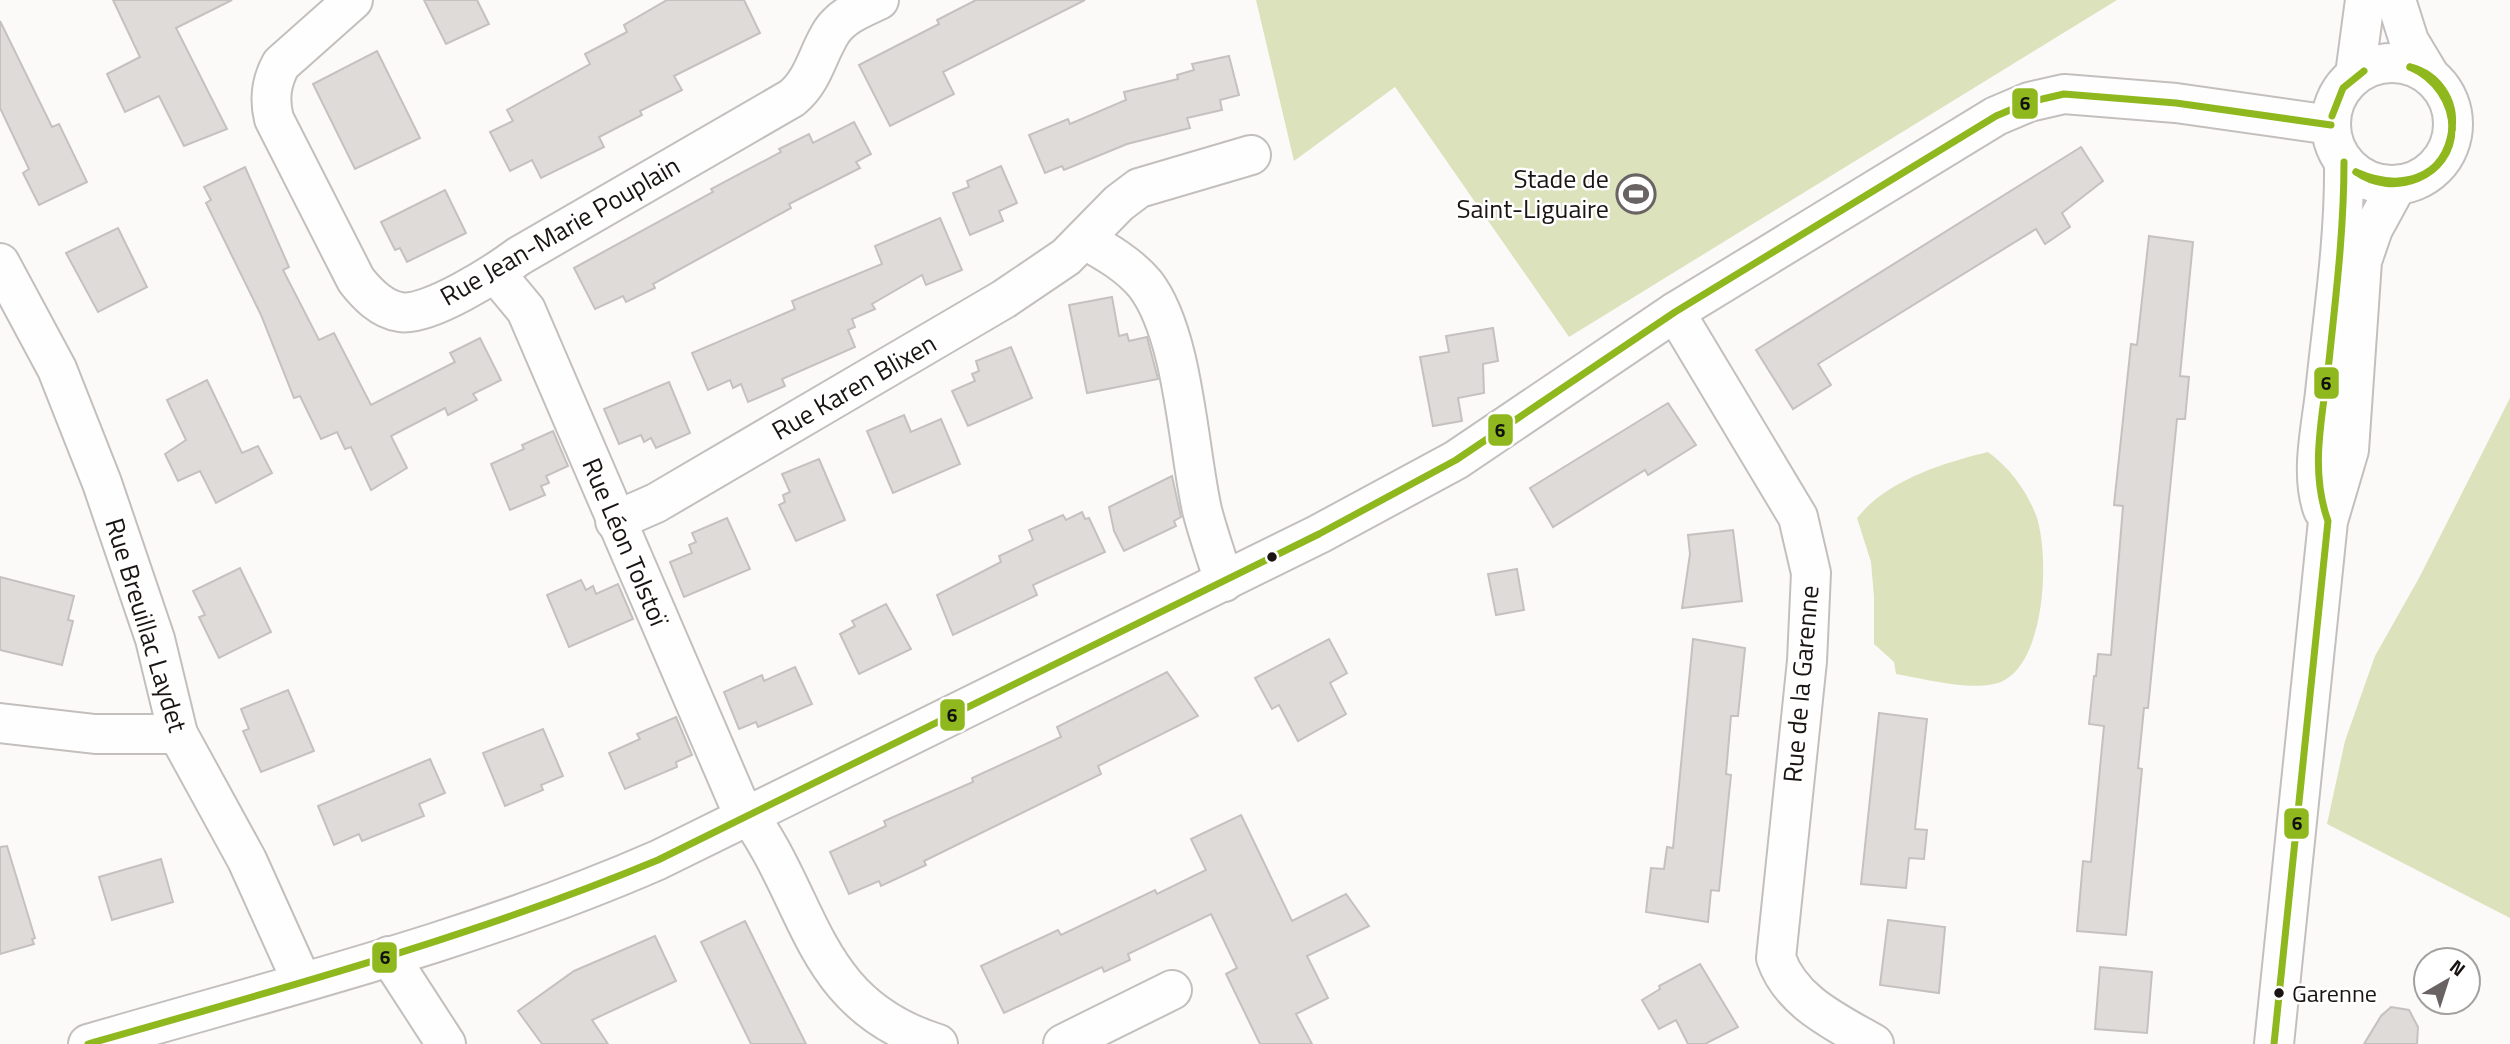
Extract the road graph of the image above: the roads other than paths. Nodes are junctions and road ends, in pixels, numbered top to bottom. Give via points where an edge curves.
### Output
1 (353, 0) edge
2 (879, 0) edge
3 (2365, 0) edge
4 (2396, 0) edge
5 (2356, 75) junction
6 (2430, 76) junction
7 (2331, 124) junction
8 (1251, 155) dead end
9 (2344, 162) junction
10 (2397, 185) junction
11 (1086, 240) junction
12 (0, 263) edge
13 (496, 274) junction
14 (1675, 312) junction
15 (615, 521) junction
16 (2328, 521) junction
17 (1224, 582) junction
18 (0, 723) edge
19 (178, 734) junction
20 (748, 815) junction
21 (389, 956) junction
22 (302, 982) junction
23 (1172, 990) dead end
24 (88, 1044) edge
25 (446, 1044) edge
26 (938, 1044) edge
27 (1063, 1044) edge
28 (1874, 1044) edge
29 (2274, 1044) edge

1 - 13 street, Rue Jean-Marie Pouplain via 281,64 271,105 356,280 372,298 401,312 429,306
2 - 13 street, Rue Jean-Marie Pouplain via 848,15 833,29 811,75 792,98 519,256
3 - 5 street
4 - 6 street via 2409,41
5 - 6 street via 2385,63 2408,65
5 - 7 street via 2337,97
6 - 10 street via 2448,99 2453,120 2451,142 2430,172
7 - 9 street
7 - 14 street via 2113,97 2064,94 2029,102 1948,144
8 - 11 street, Rue Karen Blixen via 1139,188
9 - 10 street via 2367,180
9 - 16 street via 2343,225 2319,448 2318,498
10 - 16 street via 2362,261 2348,450
11 - 15 street, Rue Karen Blixen via 1004,299 656,503
11 - 17 street via 1113,255 1145,285 1161,313 1173,351 1203,512
12 - 19 street, Rue Breuillac Laydet via 57,369 102,483 155,639
13 - 15 street, Rue Léon Tolstoï via 526,310
14 - 17 street via 1456,460
14 - 28 street, Rue de la Garenne via 1798,517 1811,573 1807,661 1776,958 1791,987 1817,1010
15 - 20 street, Rue Léon Tolstoï via 737,800
16 - 29 street
17 - 20 street
18 - 19 street via 95,734
19 - 22 street, Rue Breuillac Laydet via 247,860
20 - 21 street via 610,881
20 - 26 street, Rue Léon Tolstoï via 766,837 824,958 842,984 881,1018
21 - 22 street
21 - 25 street
22 - 24 street
23 - 27 street

